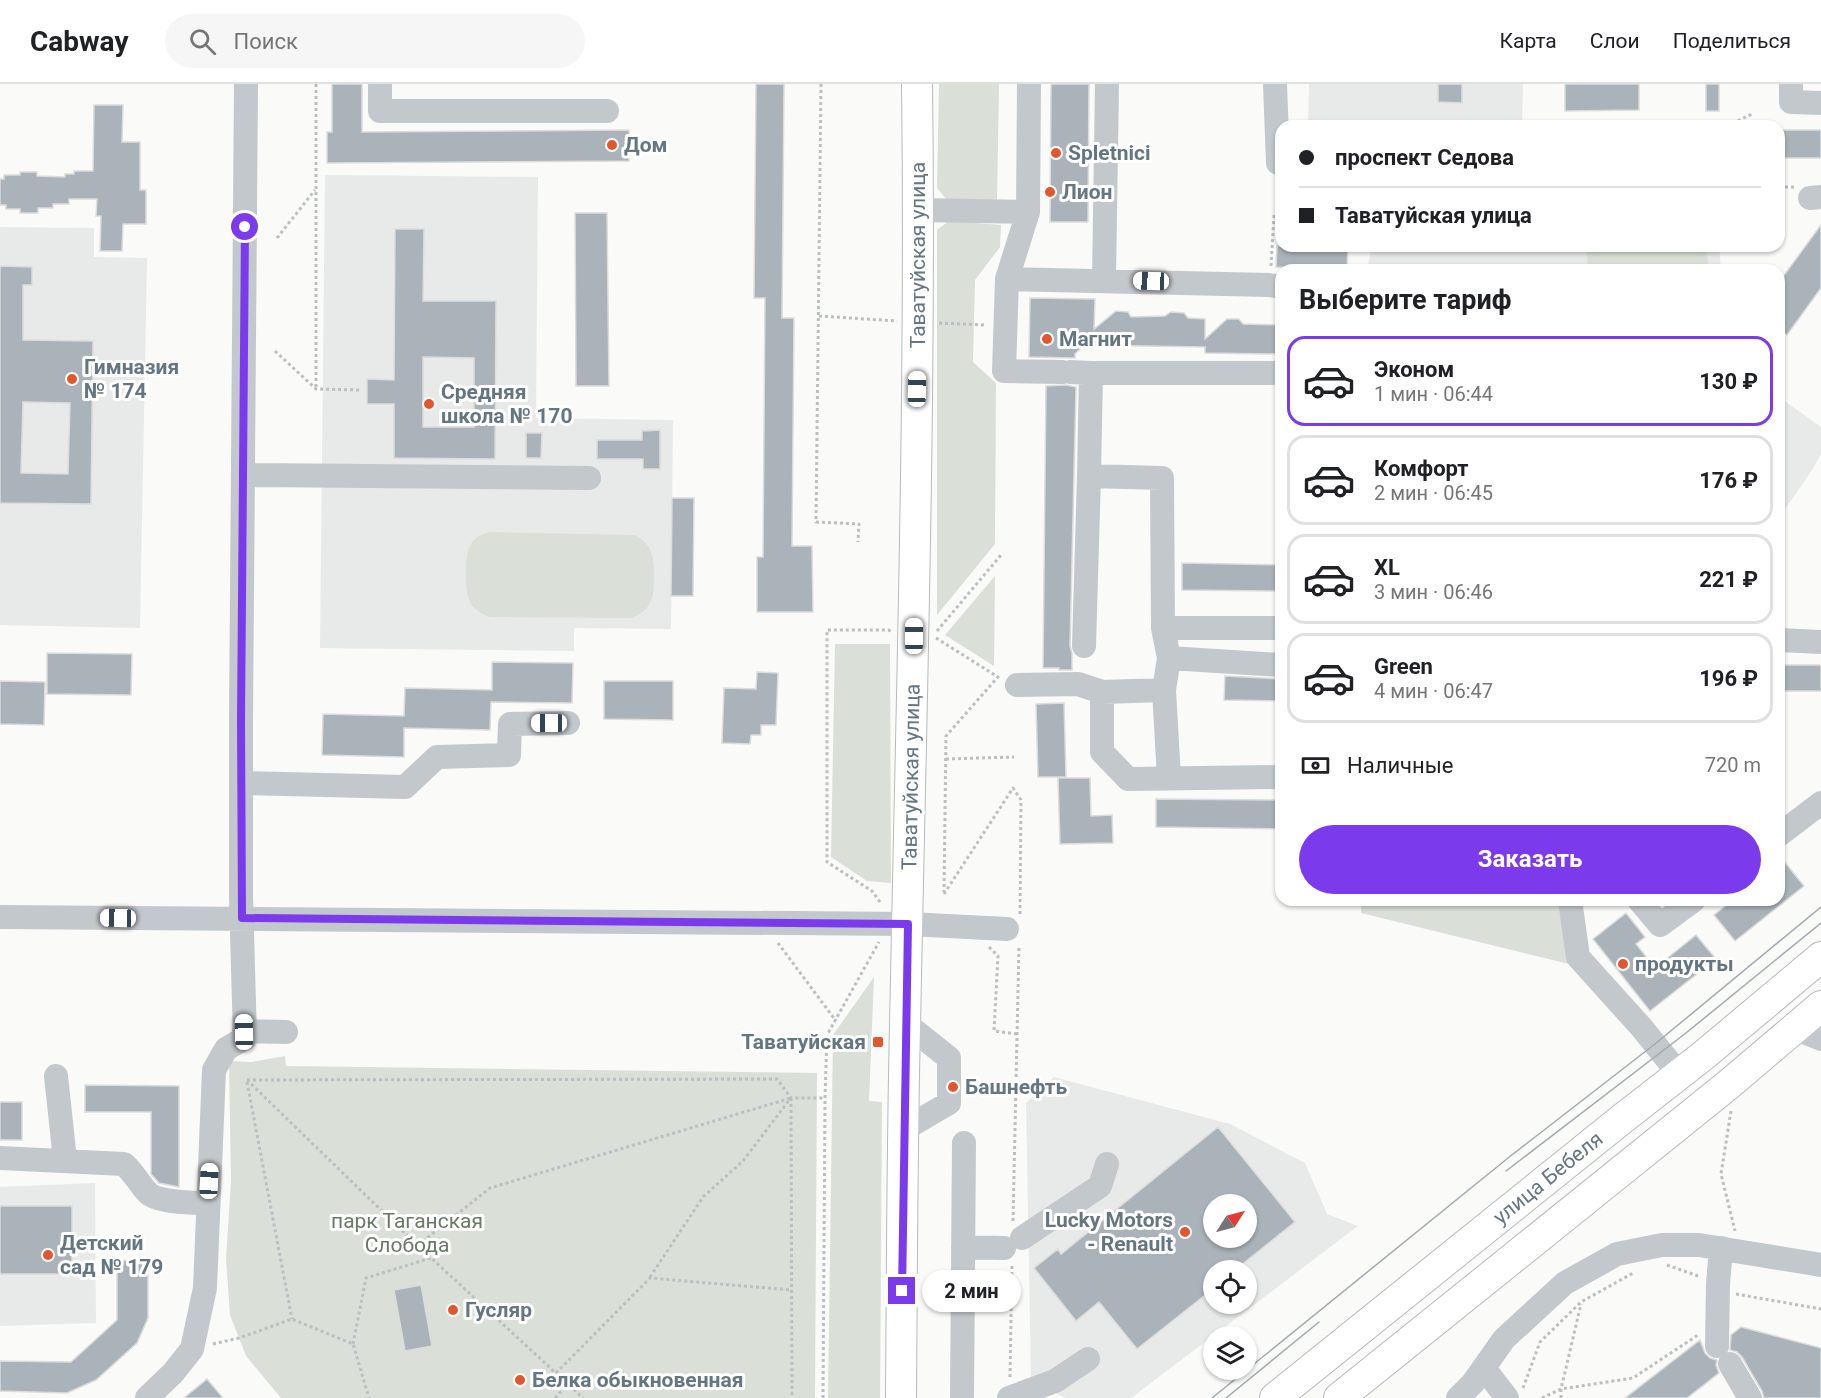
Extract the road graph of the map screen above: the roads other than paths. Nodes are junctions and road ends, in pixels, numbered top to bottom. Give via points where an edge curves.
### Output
1 (246, 84) edge
2 (380, 84) edge
3 (917, 84) edge
4 (1029, 84) edge
5 (1107, 84) edge
6 (1275, 84) edge
7 (1791, 84) edge
8 (1821, 103) edge
9 (607, 111) dead end
10 (1276, 120) edge
11 (919, 210) junction
12 (1028, 212) junction
13 (1007, 279) junction
14 (1104, 280) junction
15 (1275, 286) edge
16 (1074, 372) junction
17 (1275, 373) edge
18 (244, 475) junction
19 (1089, 476) junction
20 (589, 477) dead end
21 (1163, 628) junction
22 (1275, 628) edge
23 (1785, 640) edge
24 (1821, 642) edge
25 (1084, 646) dead end
26 (1169, 658) junction
27 (1275, 665) edge
28 (1017, 685) dead end
29 (1164, 690) junction
30 (1102, 692) junction
31 (568, 723) dead end
32 (1275, 777) edge
33 (1169, 778) junction
34 (241, 783) junction
35 (1821, 803) edge
36 (1785, 830) edge
37 (1571, 906) edge
38 (1644, 906) edge
39 (1686, 906) edge
40 (0, 917) edge
41 (242, 918) junction
42 (908, 924) junction
43 (1015, 931) road end
44 (1821, 957) edge
45 (1821, 1006) edge
46 (905, 1023) junction
47 (1794, 1028) junction
48 (286, 1032) dead end
49 (244, 1035) junction
50 (1821, 1039) edge
51 (1679, 1074) junction
52 (56, 1076) dead end
53 (903, 1130) junction
54 (964, 1143) dead end
55 (0, 1158) edge
56 (65, 1160) junction
57 (1107, 1164) dead end
58 (208, 1204) junction
59 (963, 1247) junction
60 (1729, 1250) junction
61 (1821, 1265) edge
62 (1088, 1359) dead end
63 (1484, 1368) junction
64 (1515, 1394) edge
65 (147, 1398) edge
66 (901, 1398) edge
67 (962, 1398) edge
68 (1009, 1398) edge
69 (1275, 1398) edge
70 (1339, 1398) edge
71 (1458, 1398) edge
72 (1750, 1398) edge

1 - 18 street
2 - 9 street via 380,111
3 - 11 main road, Таватуйская улица
4 - 12 street
5 - 14 street
6 - 10 street
7 - 8 street via 1791,102
11 - 12 street
11 - 42 main road, Таватуйская улица
12 - 13 street
13 - 14 street
13 - 16 street via 1004,371
14 - 15 street
16 - 17 street
16 - 19 street
18 - 20 street
18 - 34 street
19 - 21 street via 1162,478
19 - 25 street
21 - 22 street
21 - 26 street
23 - 24 street
26 - 27 street
26 - 29 street
28 - 30 street via 1078,684
29 - 30 street
29 - 33 street
30 - 33 street via 1102,752 1128,779
31 - 34 street via 510,724 509,755 437,757 405,787
32 - 33 street
34 - 41 street
35 - 36 street
37 - 51 street via 1578,957
38 - 39 street via 1660,926
40 - 41 street
41 - 42 street
41 - 49 street
42 - 43 street
42 - 46 main road, Таватуйская улица
44 - 51 main road, улица Бебеля
45 - 47 main road, улица Бебеля
46 - 53 main road, Таватуйская улица
46 - 53 street via 948,1058 949,1103
47 - 50 street
47 - 70 main road, улица Бебеля
48 - 49 street
49 - 58 street via 226,1049 214,1070
51 - 69 main road, улица Бебеля
52 - 56 street
53 - 66 main road, Таватуйская улица
54 - 59 street
55 - 56 street
56 - 58 street via 124,1164 158,1199
57 - 59 street via 1100,1186 1013,1243
58 - 65 street via 205,1288 192,1349
59 - 67 street
60 - 61 street
60 - 63 street via 1662,1245 1617,1254 1565,1283 1504,1338
60 - 72 street via 1728,1289 1718,1322 1723,1355
62 - 68 street via 1055,1381
63 - 64 street
63 - 71 street

